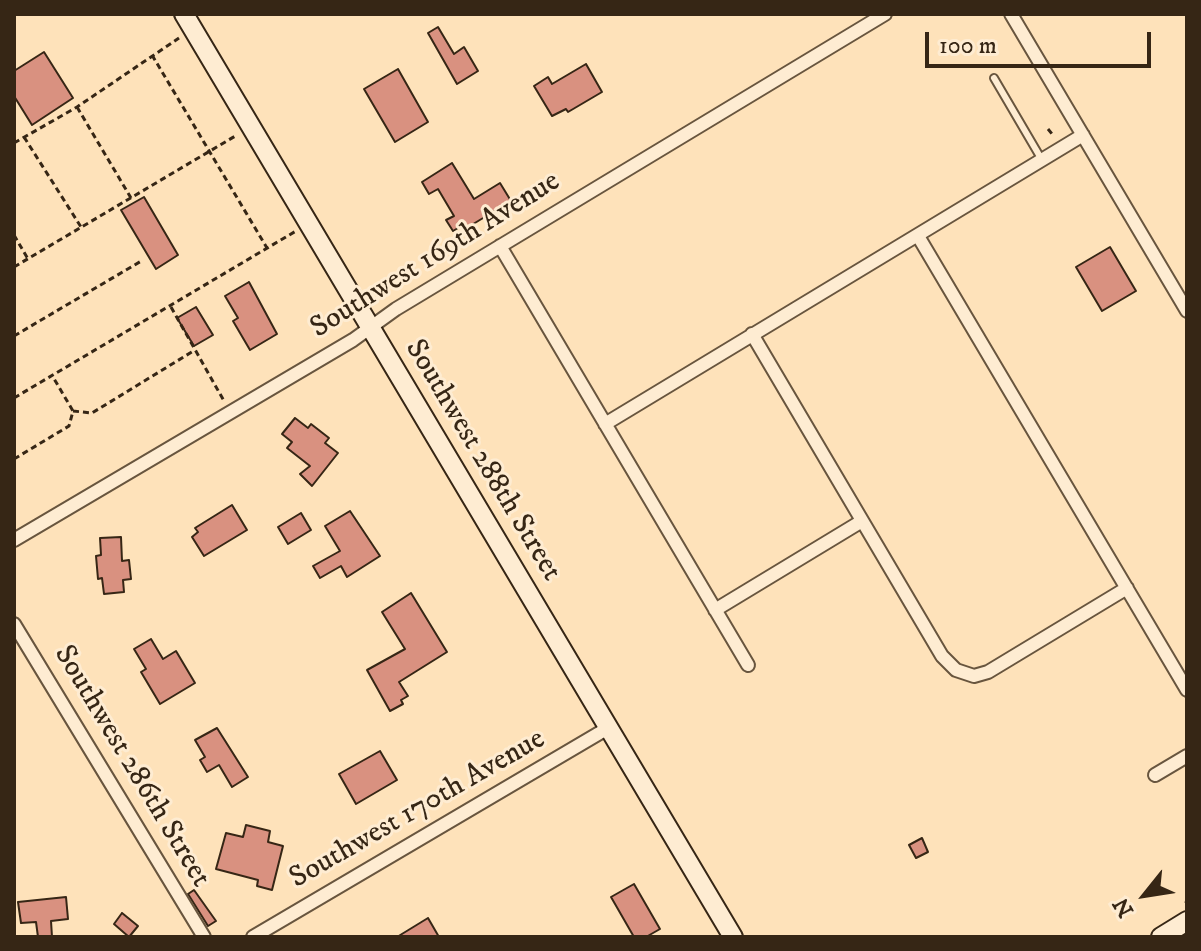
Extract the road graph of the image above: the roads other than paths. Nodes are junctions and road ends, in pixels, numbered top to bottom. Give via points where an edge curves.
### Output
1 (885, 14) edge
2 (1011, 14) edge
3 (188, 22) edge
4 (994, 78) dead end
5 (1083, 135) junction
6 (1042, 160) junction
7 (918, 236) junction
8 (500, 246) junction
9 (1187, 311) edge
10 (370, 328) junction
11 (752, 334) junction
12 (605, 424) junction
13 (862, 521) junction
14 (14, 540) edge
15 (1127, 588) junction
16 (715, 610) junction
17 (14, 624) edge
18 (748, 665) dead end
19 (1187, 690) edge
20 (608, 728) junction
21 (1187, 756) edge
22 (1155, 775) dead end
23 (1187, 921) edge
24 (204, 937) edge
25 (253, 937) edge
26 (733, 937) edge
27 (1161, 937) edge

1 - 8 street, Southwest 169th Avenue
2 - 5 street
3 - 10 street, Southwest 288th Street
4 - 6 lane
5 - 6 street
5 - 9 street
6 - 7 street
7 - 11 street
7 - 15 street
8 - 10 street, Southwest 169th Avenue
8 - 12 street
10 - 14 street, Southwest 169th Avenue
10 - 20 street, Southwest 288th Street
11 - 12 street
11 - 13 street
12 - 16 street
13 - 15 street via 945,660 964,674 992,670
13 - 16 street
15 - 19 street
16 - 18 street
17 - 24 street, Southwest 286th Street
20 - 25 street, Southwest 170th Avenue
20 - 26 street, Southwest 288th Street
21 - 22 street
23 - 27 street

